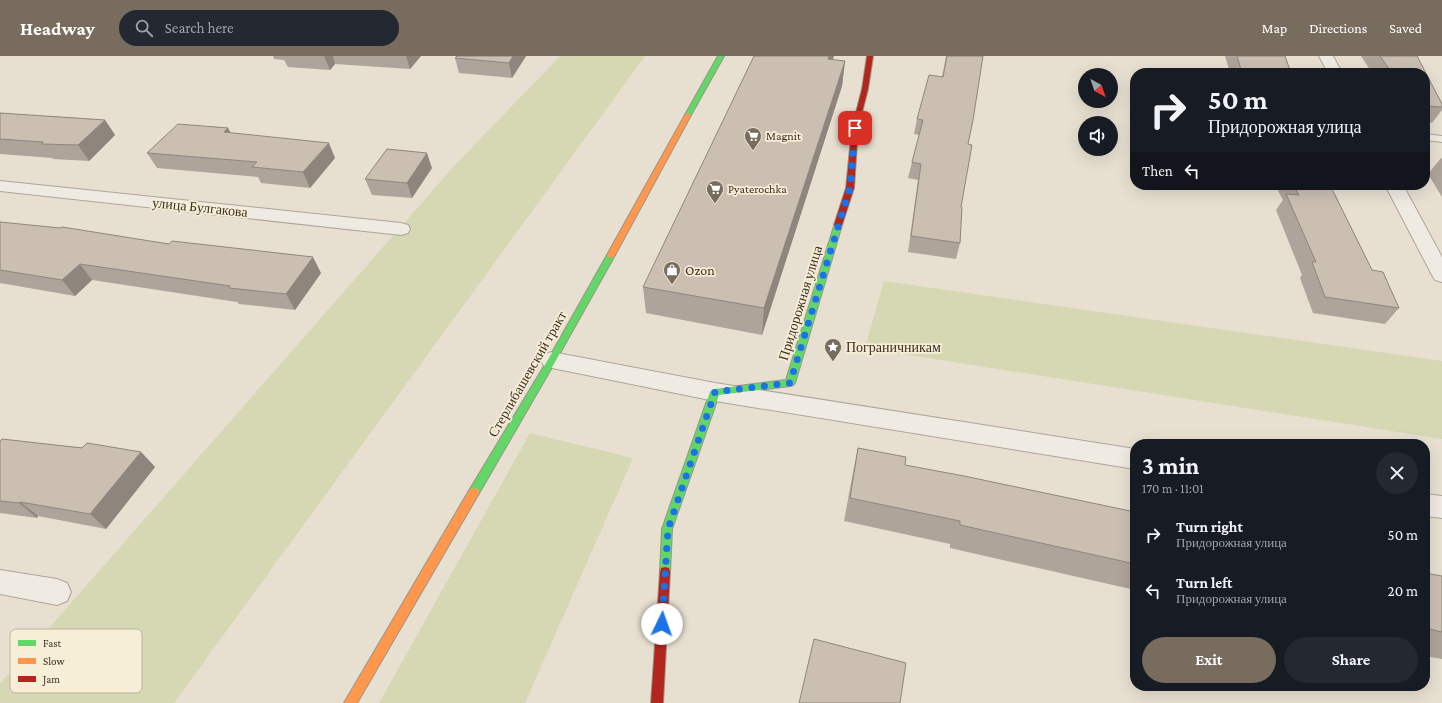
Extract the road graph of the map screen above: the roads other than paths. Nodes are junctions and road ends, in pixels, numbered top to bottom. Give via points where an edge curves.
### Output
1 (721, 56) edge
2 (870, 56) edge
3 (1326, 56) edge
4 (1332, 68) edge
5 (1430, 137) edge
6 (1442, 138) edge
7 (0, 186) edge
8 (1397, 190) edge
9 (401, 229) dead end
10 (1442, 275) edge
11 (552, 360) junction
12 (715, 392) junction
13 (1130, 457) edge
14 (1430, 506) edge
15 (1442, 507) edge
16 (0, 582) edge
17 (57, 592) dead end
18 (350, 703) edge
19 (657, 703) edge

1 - 11 street, Стерлибашевский тракт
2 - 12 street, Придорожная улица via 855,128 850,188 790,383
3 - 4 street
5 - 6 lane
7 - 9 street, улица Булгакова
8 - 10 street
11 - 12 street
11 - 18 street, Стерлибашевский тракт
12 - 13 street
12 - 19 street via 668,529
14 - 15 street
16 - 17 street

